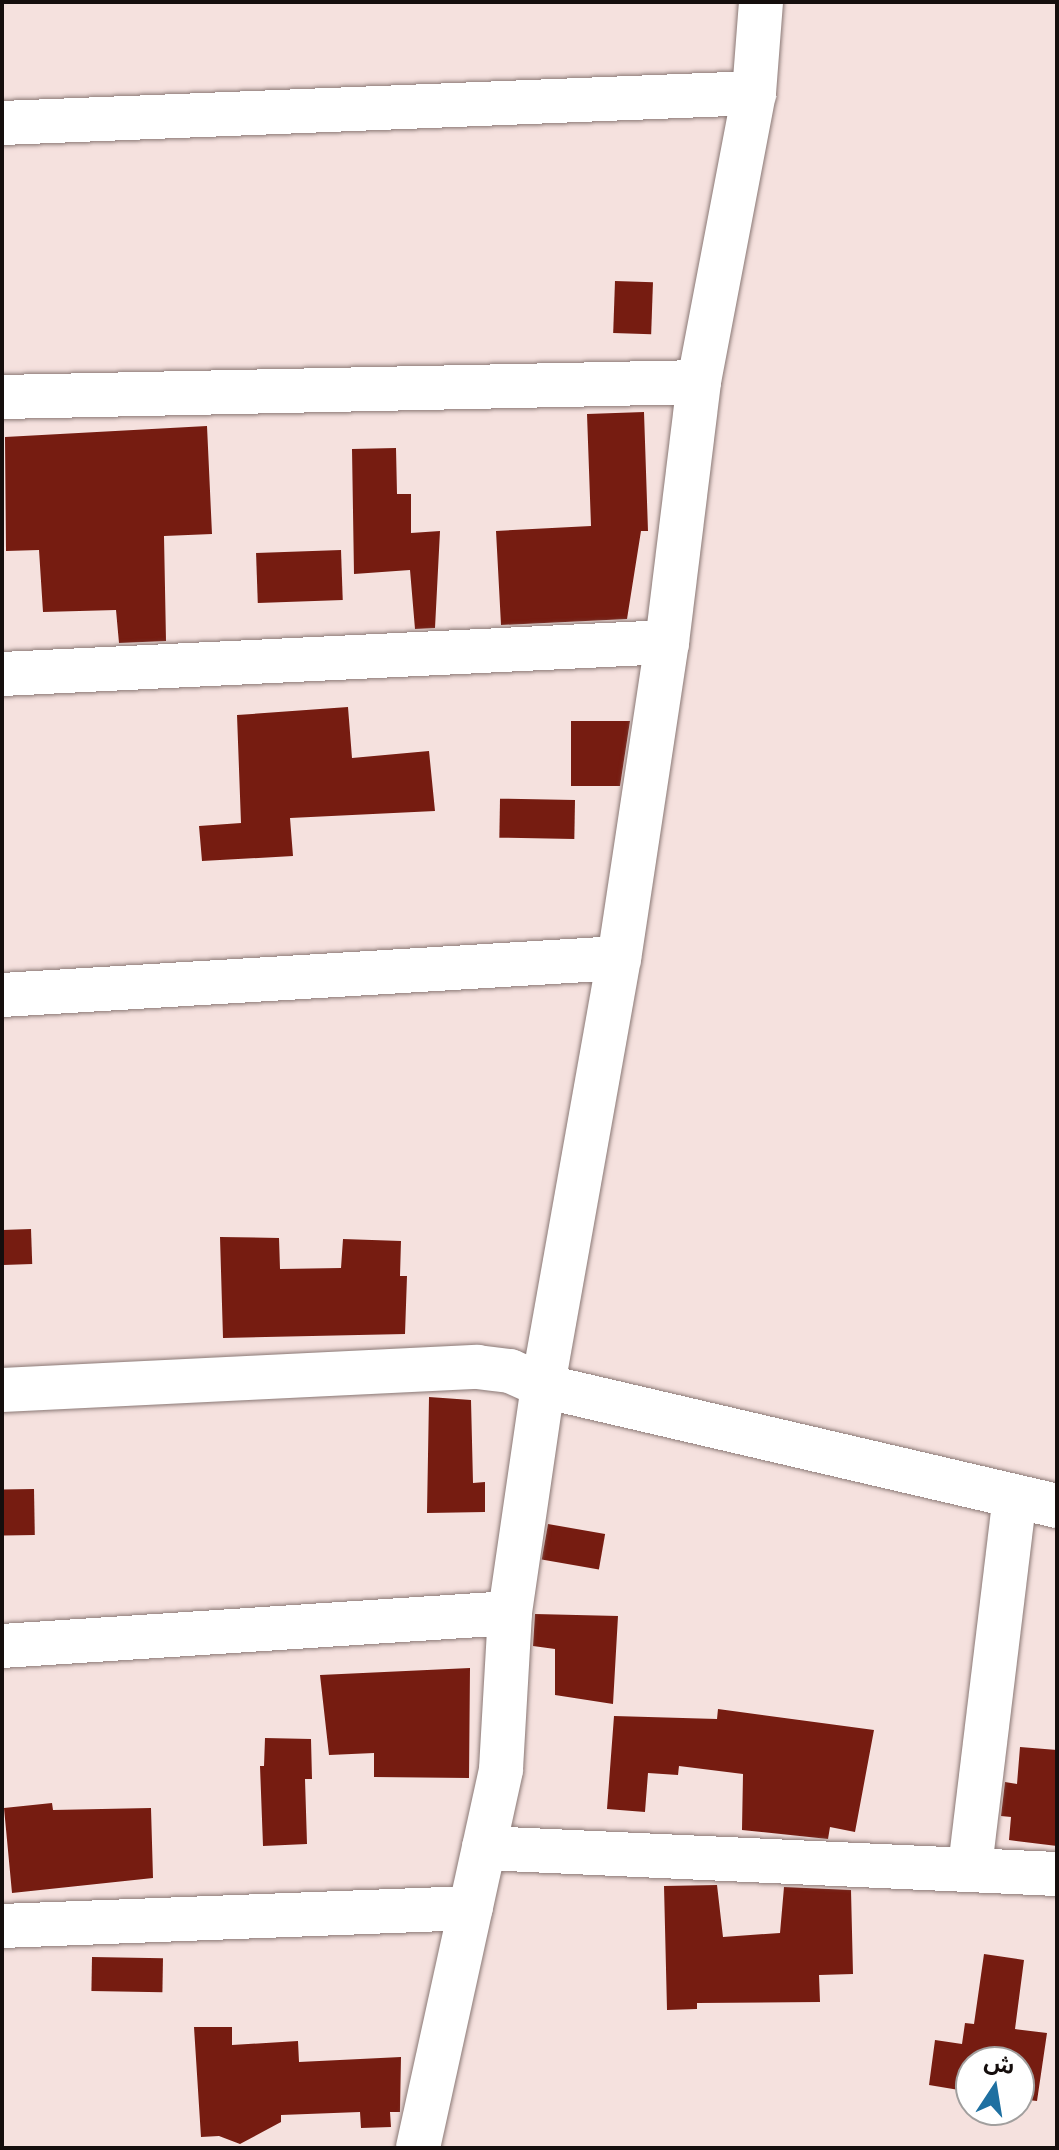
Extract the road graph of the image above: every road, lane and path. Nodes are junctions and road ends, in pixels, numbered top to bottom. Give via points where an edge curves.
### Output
1 (761, 2) edge
2 (754, 93) junction
3 (2, 123) edge
4 (699, 382) junction
5 (2, 397) edge
6 (667, 642) junction
7 (2, 674) edge
8 (619, 958) junction
9 (2, 995) edge
10 (543, 1386) junction
11 (2, 1390) edge
12 (1015, 1497) junction
13 (1057, 1506) edge
14 (510, 1613) junction
15 (2, 1646) edge
16 (484, 1848) junction
17 (970, 1867) junction
18 (1057, 1874) edge
19 (471, 1908) junction
20 (2, 1926) edge
21 (418, 2148) edge

1 - 2 street
2 - 3 street
2 - 4 street
4 - 5 street
4 - 6 street
6 - 7 street
6 - 8 street
8 - 9 street
8 - 10 street
10 - 11 street via 510,1371 477,1367
10 - 12 street
10 - 14 street
12 - 13 street
12 - 17 street
14 - 15 street
14 - 16 street via 501,1770
16 - 17 street
16 - 19 street
17 - 18 street
19 - 20 street
19 - 21 street

